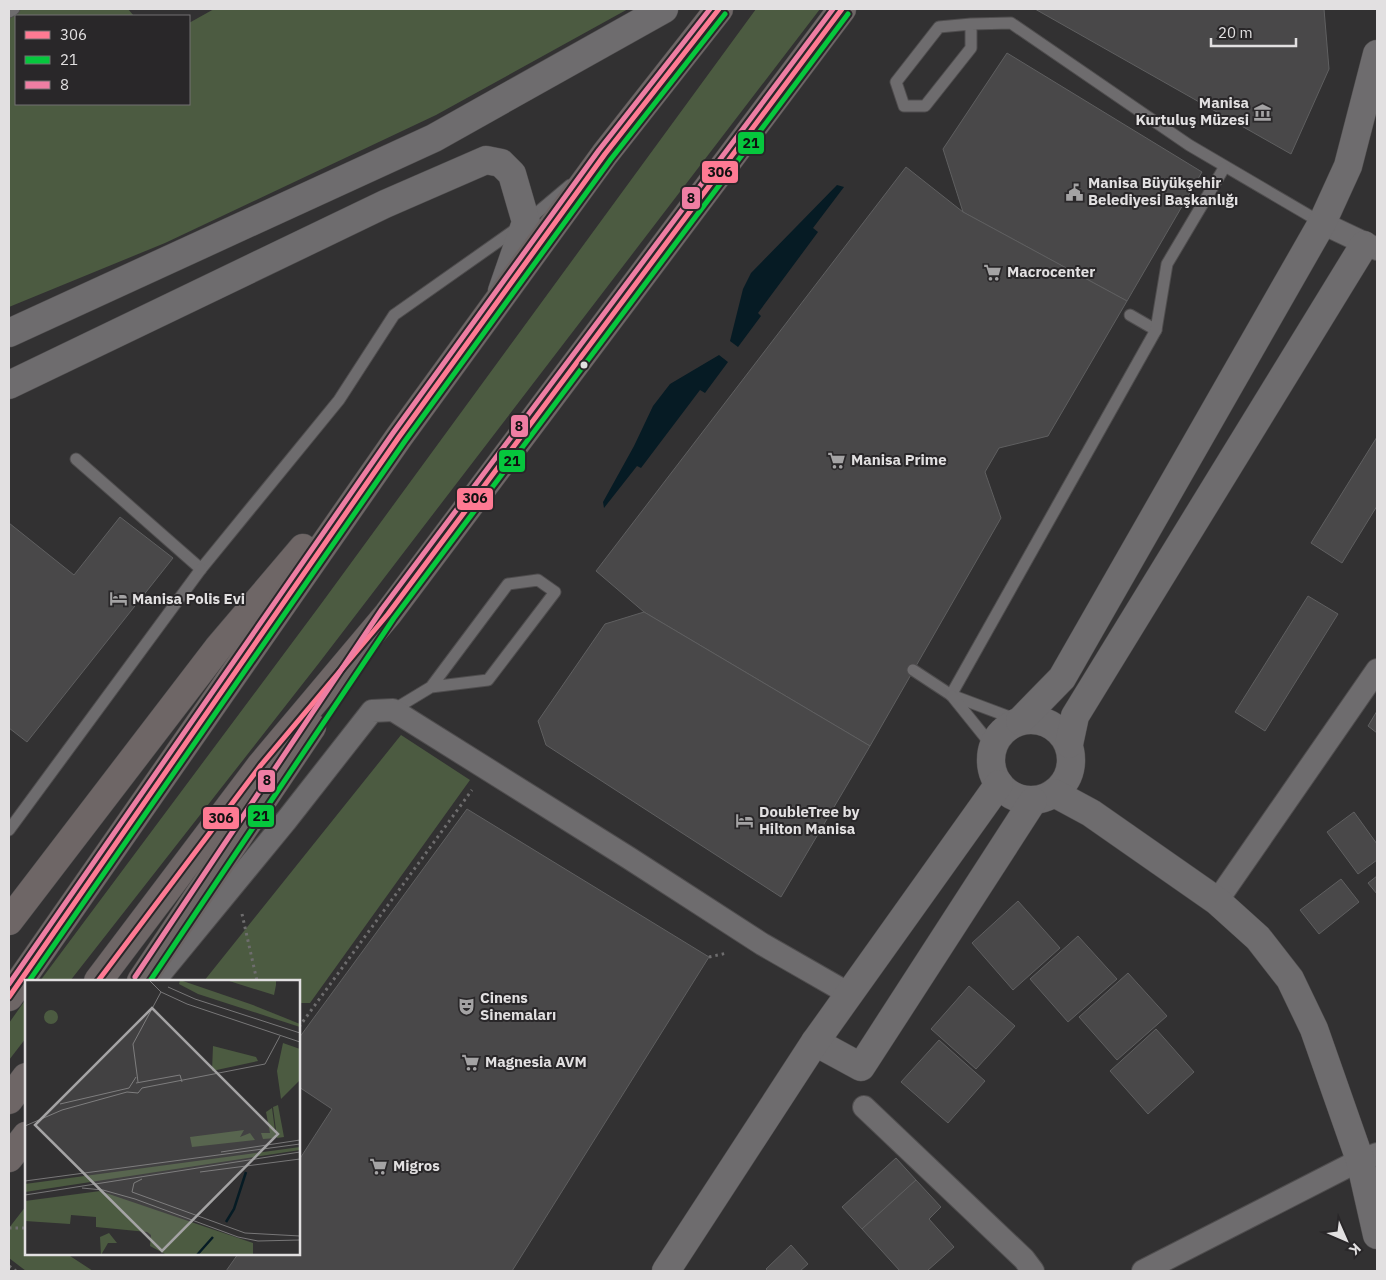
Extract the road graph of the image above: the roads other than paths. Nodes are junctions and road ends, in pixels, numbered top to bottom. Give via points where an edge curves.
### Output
1 (14, 9) edge
2 (664, 9) edge
3 (719, 9) edge
4 (842, 9) edge
5 (9, 12) edge
6 (971, 24) junction
7 (1377, 54) edge
8 (605, 154) junction
9 (1224, 168) junction
10 (526, 222) junction
11 (1322, 223) junction
12 (1371, 247) edge
13 (498, 304) junction
14 (1130, 315) dead end
15 (1156, 330) junction
16 (9, 333) edge
17 (9, 385) edge
18 (399, 437) junction
19 (76, 459) dead end
20 (201, 569) junction
21 (388, 614) junction
22 (913, 670) dead end
23 (1377, 670) edge
24 (431, 687) junction
25 (951, 695) junction
26 (393, 710) junction
27 (1020, 721) junction
28 (993, 747) junction
29 (1070, 755) junction
30 (999, 784) junction
31 (1044, 797) junction
32 (1091, 813) junction
33 (9, 830) edge
34 (1217, 901) junction
35 (9, 921) edge
36 (99, 980) edge
37 (142, 980) edge
38 (155, 980) edge
39 (850, 995) junction
40 (9, 997) edge
41 (815, 1042) junction
42 (25, 1078) edge
43 (9, 1100) edge
44 (864, 1107) dead end
45 (25, 1137) edge
46 (1368, 1157) edge
47 (9, 1158) edge
48 (1377, 1234) edge
49 (666, 1271) edge
50 (1033, 1271) edge
51 (1143, 1271) edge

1 - 5 lane
2 - 16 street via 434,138
3 - 8 highway
4 - 21 highway
6 - 6 lane via 939,28 896,82 904,106 925,106 971,48
6 - 9 lane via 1011,23
7 - 11 street via 1348,166
8 - 10 lane
8 - 13 highway
9 - 11 lane
9 - 15 lane via 1167,264
10 - 13 street
10 - 17 street via 512,174 502,164 486,160 385,204
10 - 20 lane via 394,315 339,400
11 - 12 street
11 - 27 street via 1062,678
12 - 29 street via 1075,716
13 - 18 highway
14 - 15 lane
15 - 25 lane
18 - 35 highway via 218,648
18 - 40 highway
19 - 20 lane
20 - 33 lane
21 - 36 highway via 261,765
21 - 37 highway
22 - 25 lane
23 - 34 street
24 - 24 lane via 488,680 555,592 538,580 508,584
24 - 26 lane
25 - 27 lane
25 - 28 lane
26 - 38 street via 372,710 286,822
26 - 39 street via 762,944
27 - 28 street via 1008,727
27 - 29 street via 1032,720 1054,726
28 - 30 street via 992,767
29 - 31 street via 1068,777
29 - 32 street
30 - 31 street via 1008,794 1020,799
30 - 39 street
31 - 32 street
31 - 41 street via 861,1067
32 - 34 street
34 - 46 street via 1258,938 1290,979
39 - 41 street
41 - 49 street
42 - 43 highway
44 - 50 street
45 - 47 highway
46 - 48 street
46 - 51 street

